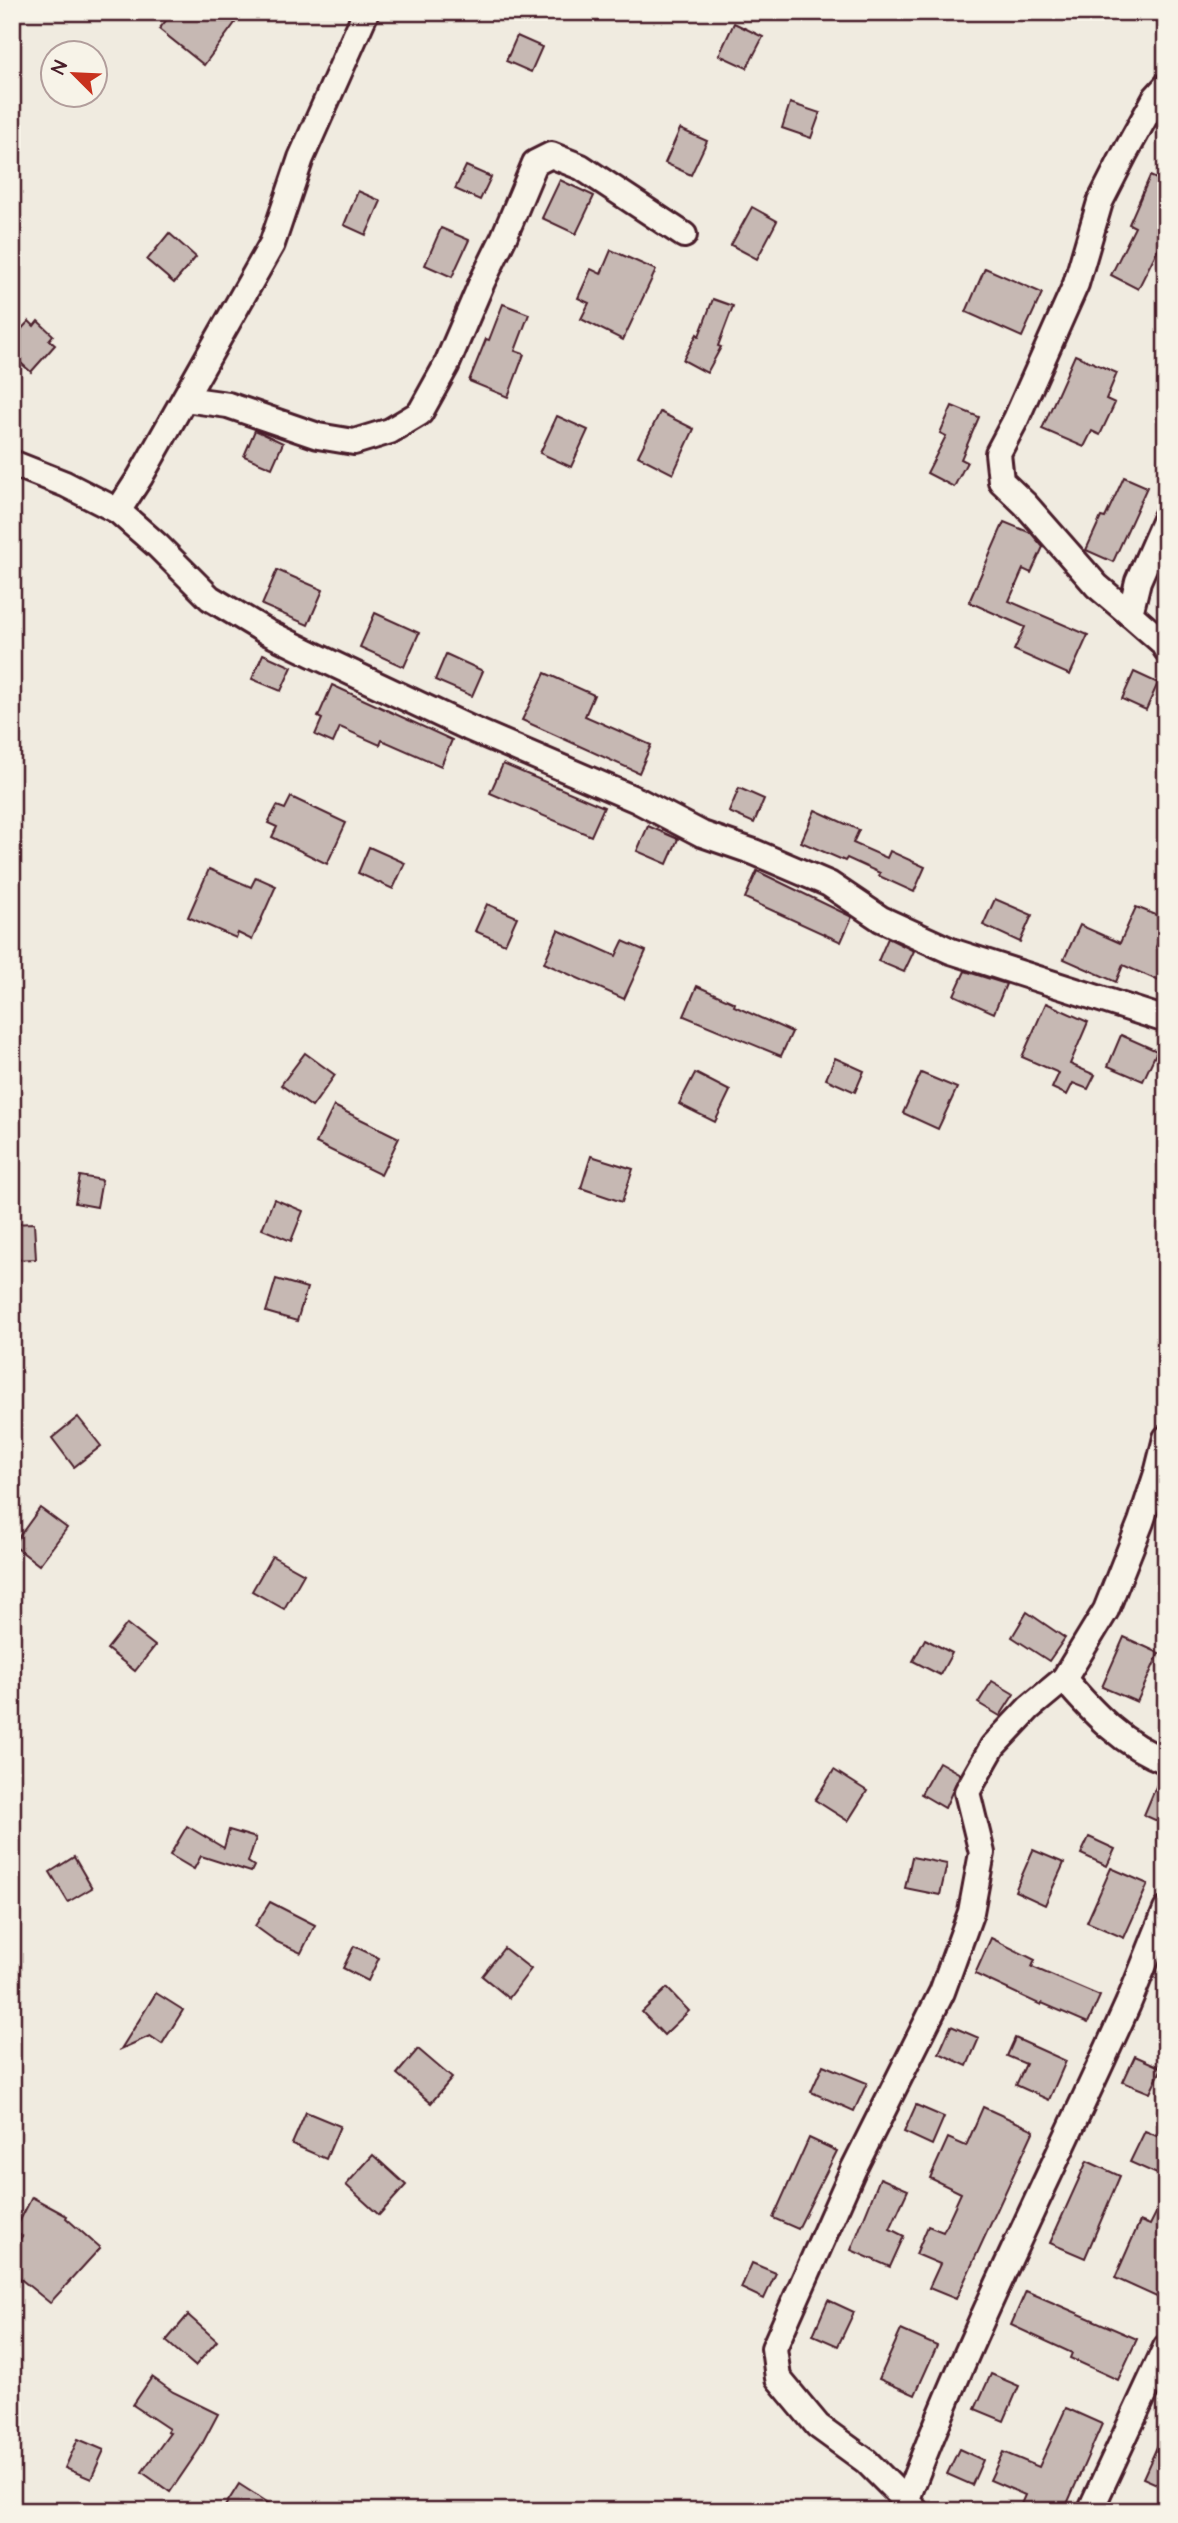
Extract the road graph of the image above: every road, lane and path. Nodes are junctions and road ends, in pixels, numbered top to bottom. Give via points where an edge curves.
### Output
1 (366, 12) edge
2 (1166, 86) edge
3 (684, 235) dead end
4 (185, 399) junction
5 (12, 463) edge
6 (118, 511) junction
7 (1166, 517) edge
8 (1130, 614) junction
9 (1166, 649) edge
10 (1166, 1020) edge
11 (1166, 1438) edge
12 (1064, 1679) junction
13 (1166, 1761) edge
14 (1166, 1910) edge
15 (1166, 2347) edge
16 (912, 2505) edge
17 (1090, 2511) edge

1 - 4 street via 301,158 272,244
2 - 8 street via 1100,202 1076,284 998,453 1001,481 1097,586
3 - 4 street via 581,167 551,155 534,163 446,366 420,414 390,431 355,442 318,436 228,405
4 - 6 street
5 - 6 street
6 - 10 street via 210,598 312,654 469,729 637,800 702,834 829,884 881,919 951,951
7 - 8 street via 1138,581
8 - 9 street
11 - 12 street via 1141,1522 1106,1610
12 - 13 street via 1094,1714 1147,1754
12 - 16 street via 1029,1707 993,1746 967,1792 982,1853 971,1912 942,1992 853,2170 774,2348 778,2378 818,2426 866,2461
14 - 16 street via 932,2432
15 - 17 street

